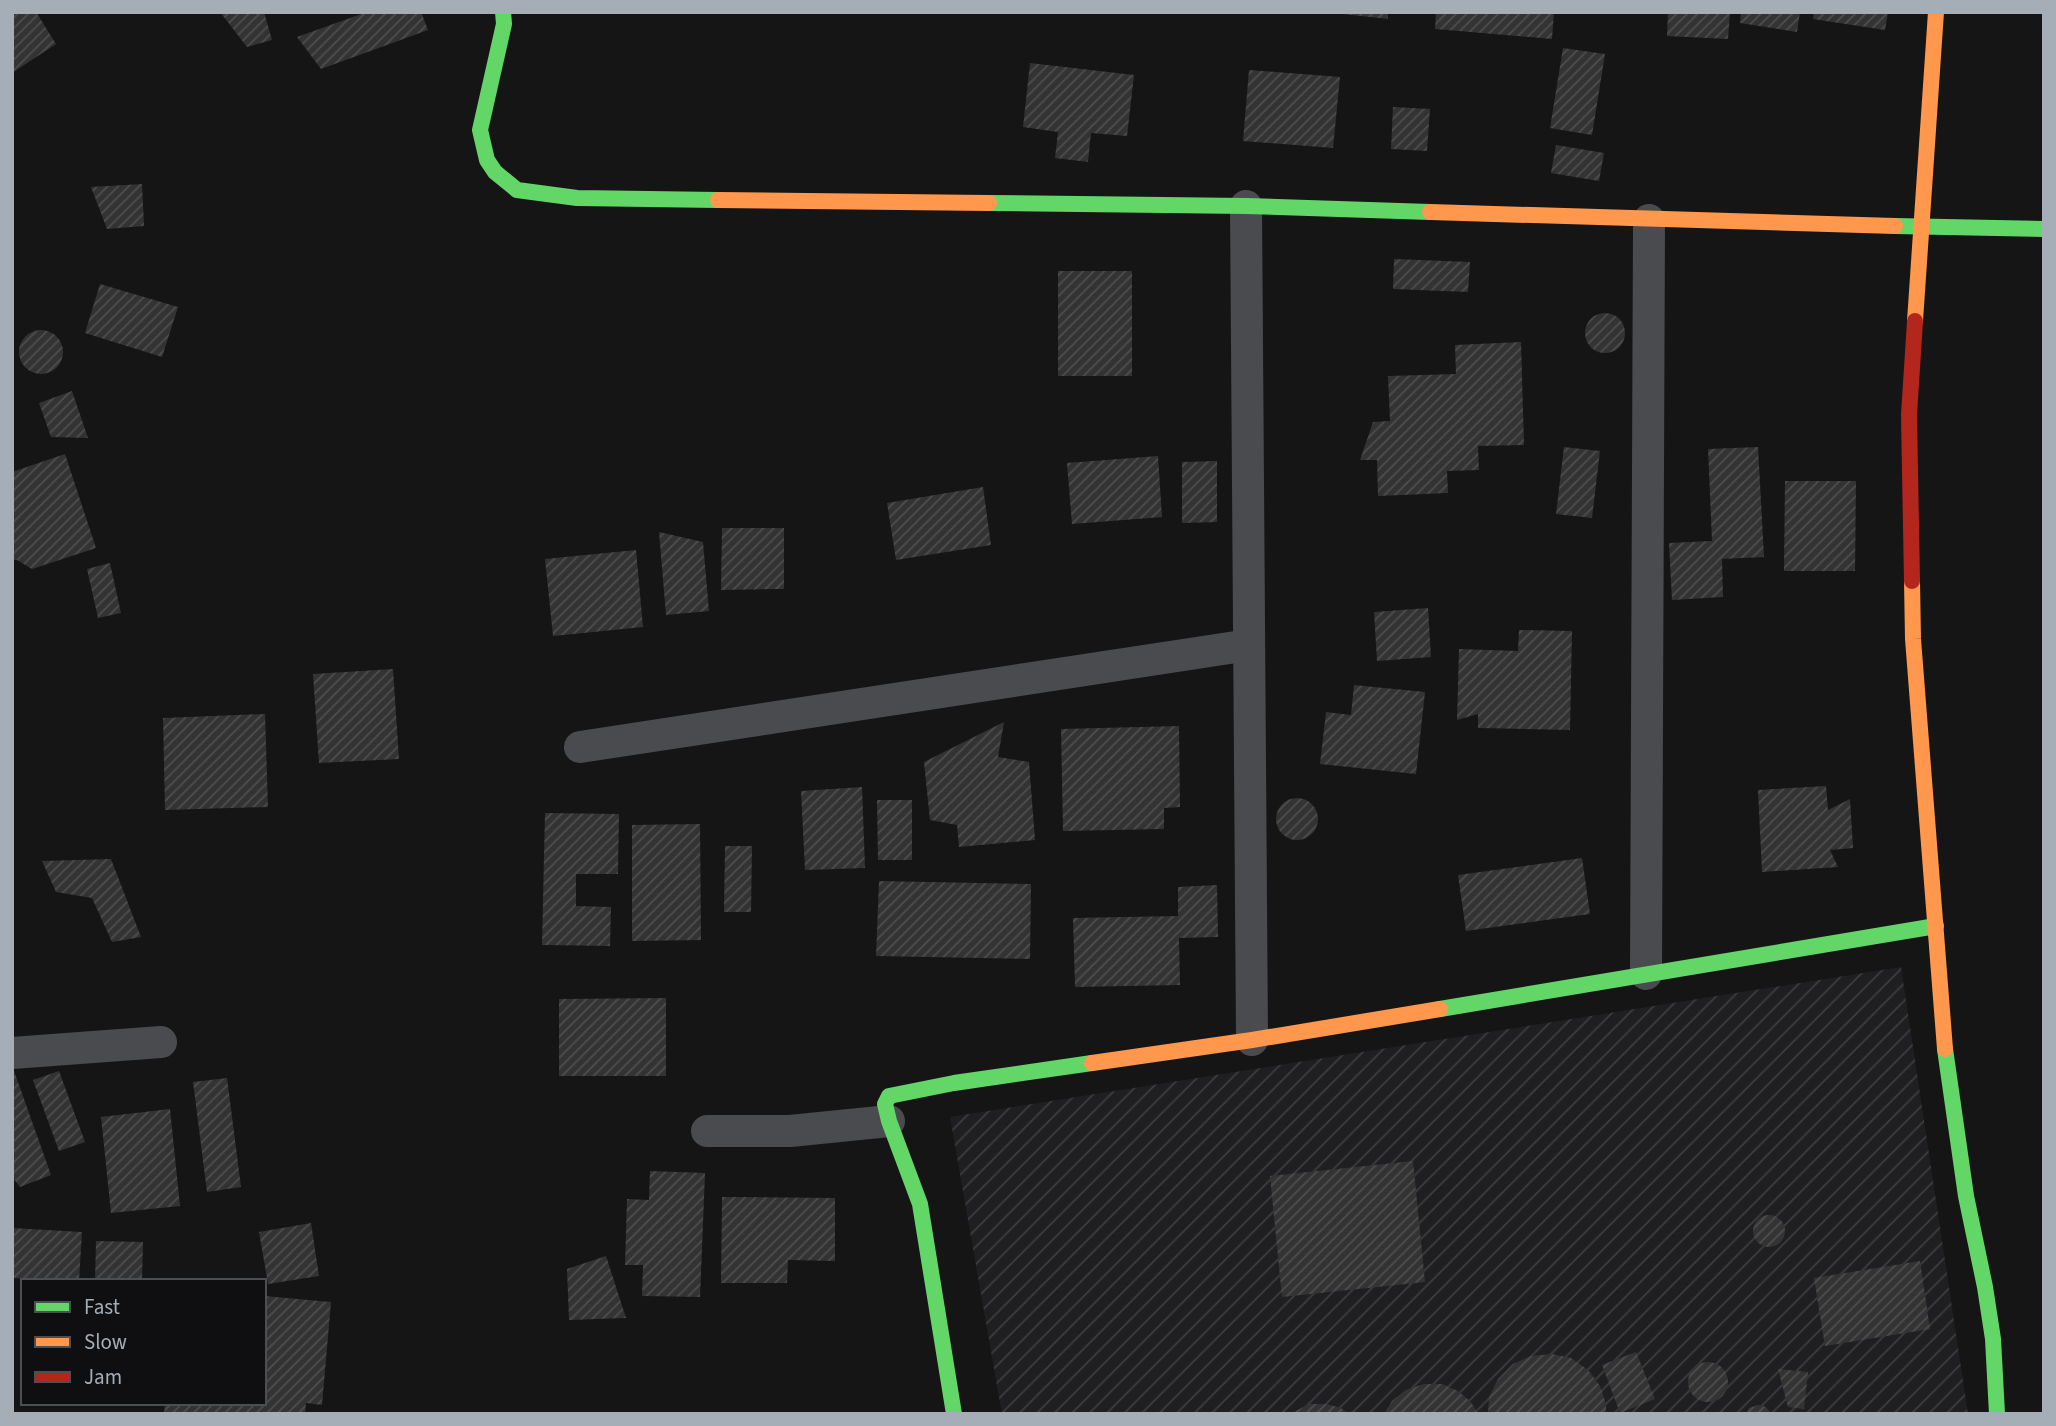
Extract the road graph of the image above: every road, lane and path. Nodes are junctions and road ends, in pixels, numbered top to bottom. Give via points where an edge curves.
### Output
1 (503, 12) edge
2 (1936, 12) edge
3 (1246, 206) junction
4 (1649, 220) junction
5 (1923, 226) junction
6 (2044, 229) edge
7 (1249, 645) junction
8 (580, 747) dead end
9 (1936, 926) junction
10 (1646, 974) junction
11 (1252, 1040) junction
12 (161, 1042) dead end
13 (12, 1053) edge
14 (889, 1121) junction
15 (707, 1131) dead end
16 (954, 1414) edge
17 (1997, 1414) edge

1 - 3 street via 480,130 487,160 517,190 577,198
2 - 5 street
3 - 4 street
3 - 7 street
4 - 5 street
4 - 10 street
5 - 6 street
5 - 9 street via 1909,415 1911,564
7 - 8 street
7 - 11 street
9 - 10 street
9 - 17 street via 1945,1052 1993,1339
10 - 11 street
11 - 14 street via 908,1091 889,1096 885,1104
12 - 13 street
14 - 15 street via 790,1131
14 - 16 street via 919,1204

